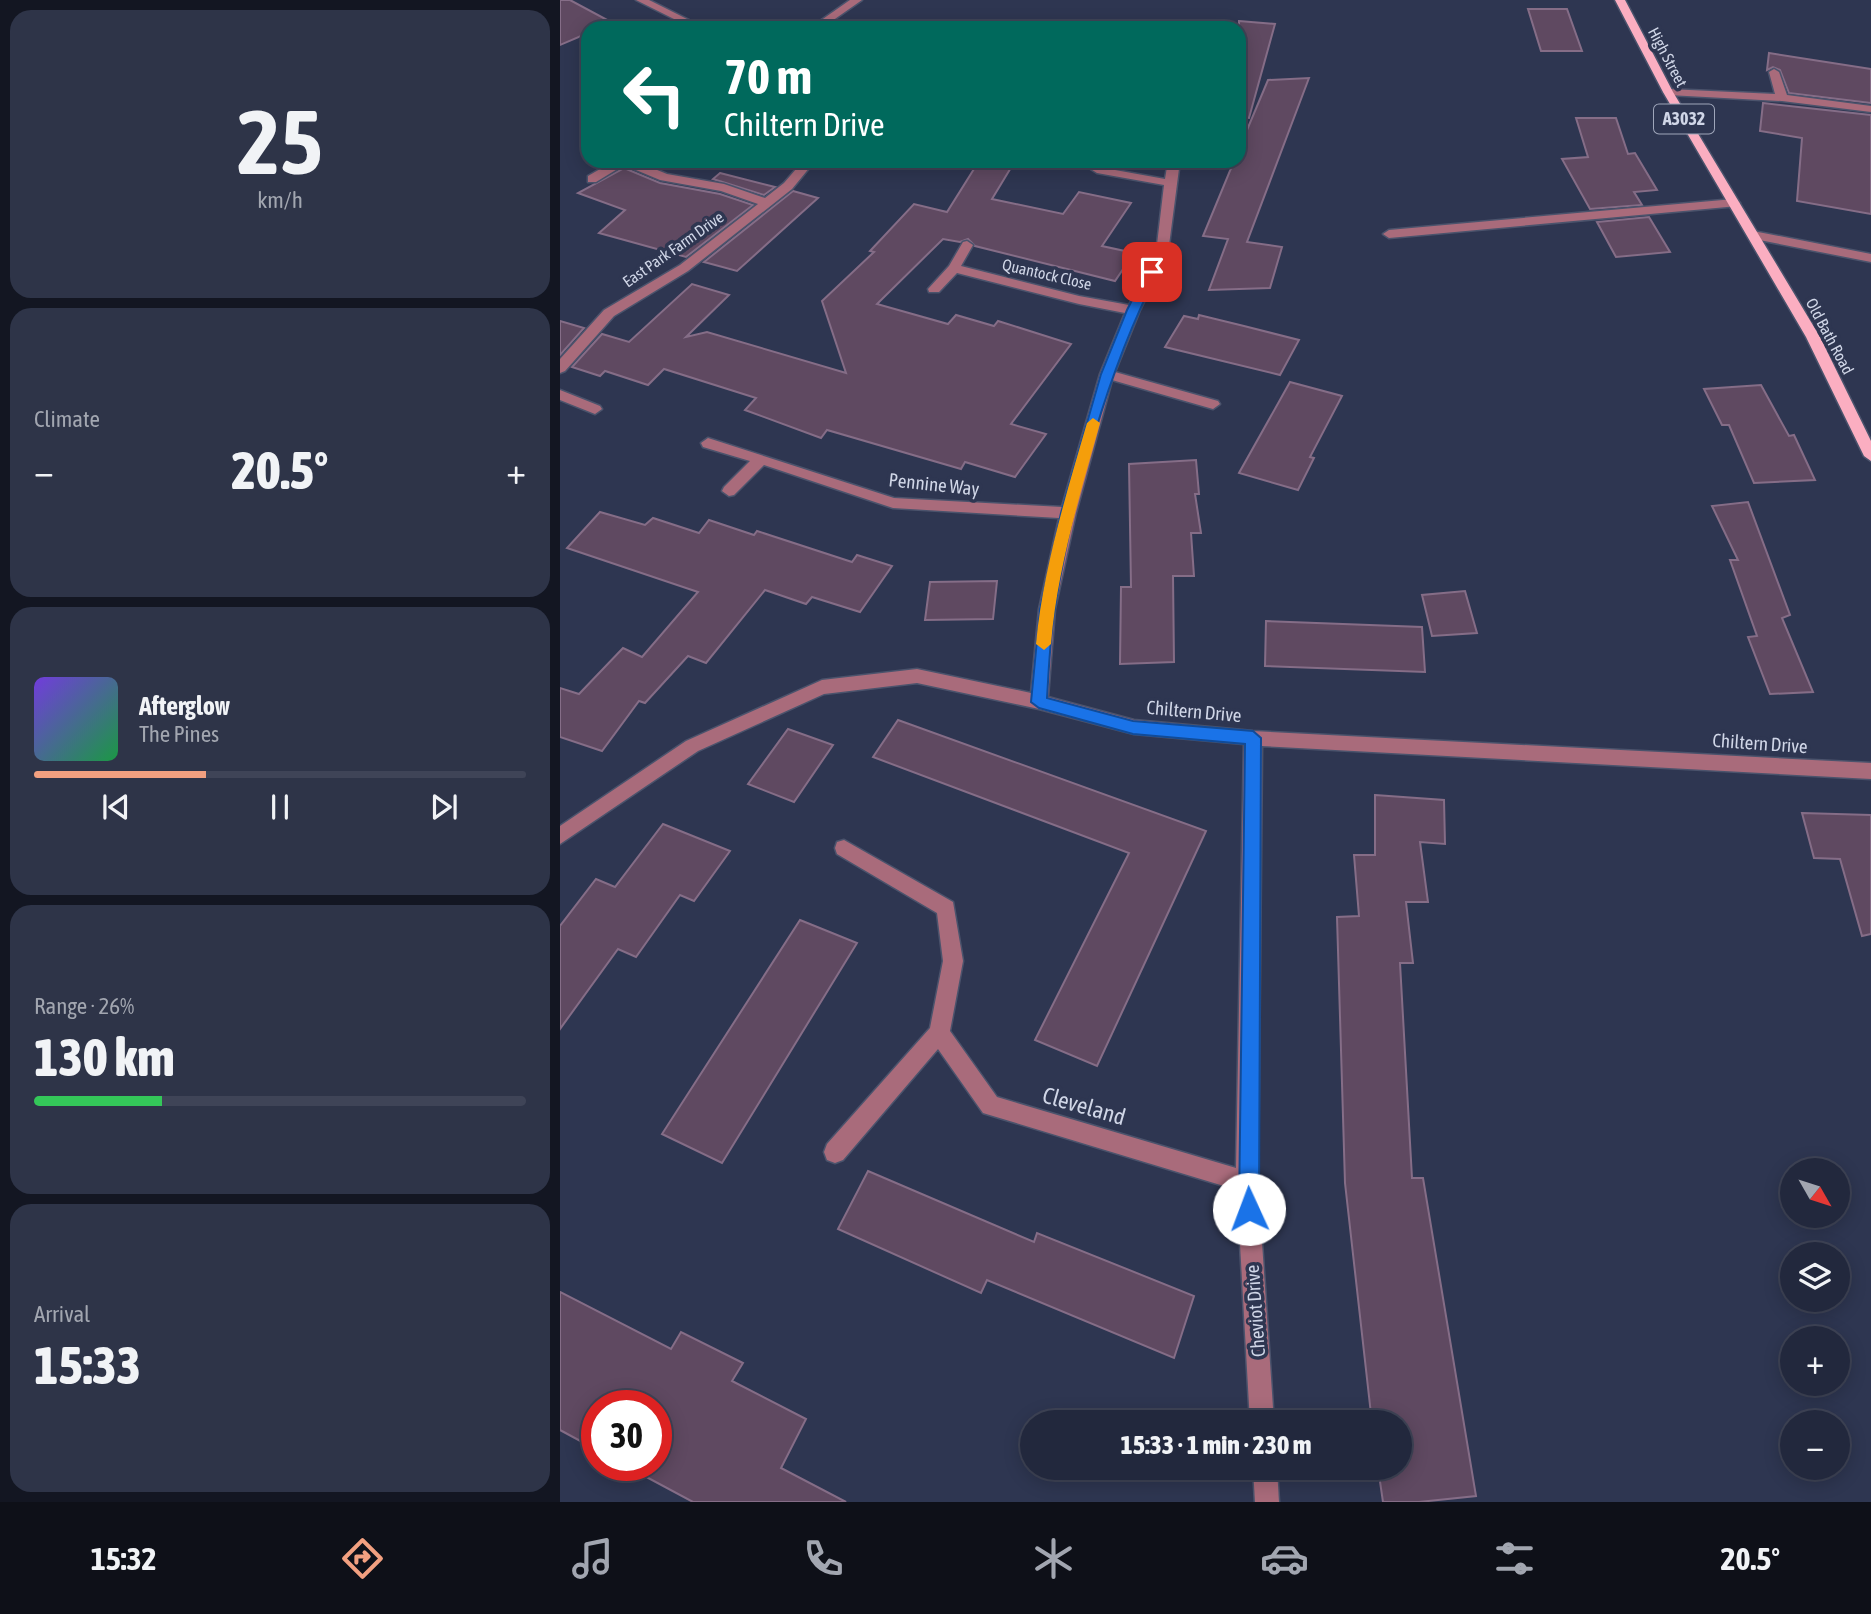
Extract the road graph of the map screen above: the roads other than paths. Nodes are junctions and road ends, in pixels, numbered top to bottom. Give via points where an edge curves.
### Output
1 (641, 0) edge
2 (857, 0) edge
3 (1620, 0) edge
4 (685, 21) edge
5 (826, 21) edge
6 (1774, 72) dead end
7 (1668, 92) junction
8 (1782, 98) junction
9 (1871, 109) edge
10 (612, 168) edge
11 (642, 168) edge
12 (803, 168) edge
13 (1096, 168) edge
14 (1173, 168) edge
15 (592, 179) dead end
16 (1170, 183) junction
17 (767, 203) junction
18 (1734, 203) junction
19 (1389, 233) dead end
20 (1753, 235) junction
21 (967, 245) dead end
22 (1871, 258) edge
23 (954, 268) junction
24 (934, 289) dead end
25 (1133, 310) junction
26 (560, 368) edge
27 (1107, 374) junction
28 (560, 395) edge
29 (1213, 404) dead end
30 (596, 410) dead end
31 (708, 443) dead end
32 (1871, 456) edge
33 (761, 459) junction
34 (729, 491) dead end
35 (1068, 513) junction
36 (1039, 702) junction
37 (1253, 738) junction
38 (1871, 771) edge
39 (560, 836) edge
40 (845, 848) dead end
41 (939, 1033) junction
42 (835, 1152) dead end
43 (1247, 1182) junction
44 (1261, 1410) edge
45 (1266, 1480) edge
46 (1267, 1502) edge

1 - 4 street
2 - 5 street
3 - 7 main road, High Street / A3032
6 - 8 street
7 - 8 street
7 - 18 main road, High Street / A3032
8 - 9 street
10 - 15 street
11 - 17 street
12 - 17 street, East Park Farm Drive
13 - 16 street
14 - 16 street
16 - 25 street via 1162,253
17 - 26 street, East Park Farm Drive via 684,268 609,313
18 - 19 street
18 - 20 main road, High Street / A3032
20 - 22 street
20 - 32 main road, Old Bath Road / A3032 via 1813,337
21 - 23 street
23 - 24 street
23 - 25 street, Quantock Close
25 - 27 street
27 - 29 street
27 - 35 street
28 - 30 street
31 - 33 street, Pennine Way
33 - 34 street
33 - 35 street, Pennine Way via 893,503
35 - 36 street via 1047,609
36 - 37 street, Chiltern Drive via 1133,727
36 - 39 street, Chiltern Drive via 917,676 822,687 692,746
37 - 38 street, Chiltern Drive
37 - 43 street, Cheviot Drive
40 - 41 street via 946,908 953,961
41 - 42 street
41 - 43 street, Cleveland via 990,1106
43 - 44 street, Cheviot Drive
45 - 46 street

